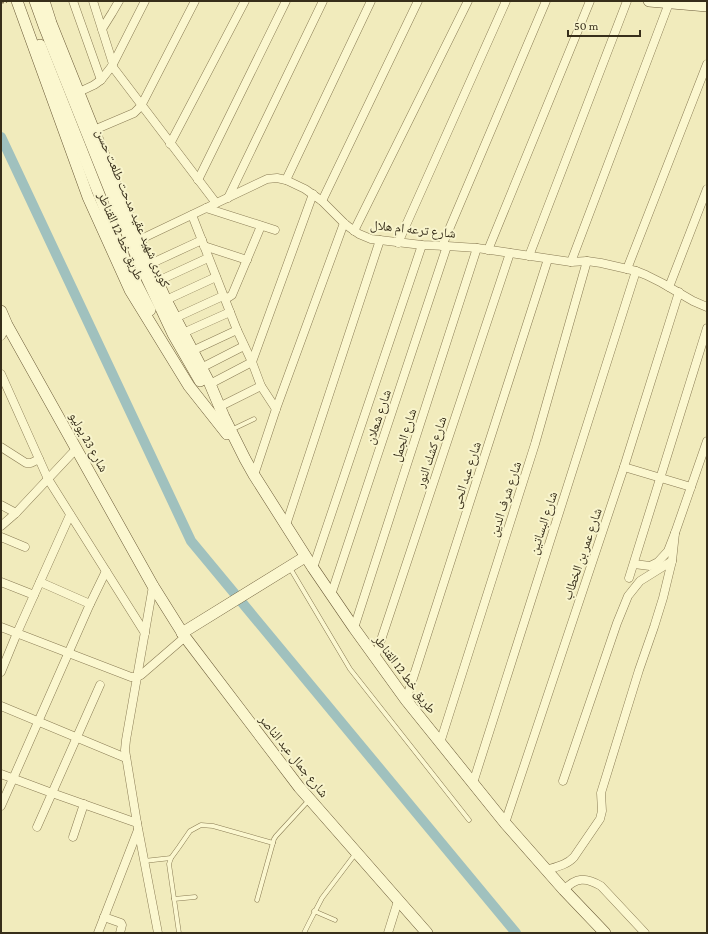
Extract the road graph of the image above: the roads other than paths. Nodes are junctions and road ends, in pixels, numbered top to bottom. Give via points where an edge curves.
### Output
1 (16, 1) edge
2 (25, 1) edge
3 (35, 1) edge
4 (44, 1) edge
5 (73, 1) edge
6 (93, 1) edge
7 (119, 1) edge
8 (145, 1) edge
9 (195, 1) edge
10 (245, 1) edge
11 (286, 1) edge
12 (323, 1) edge
13 (371, 1) edge
14 (418, 1) edge
15 (468, 1) edge
16 (506, 1) edge
17 (546, 1) edge
18 (590, 1) edge
19 (627, 1) edge
20 (649, 1) edge
21 (669, 3) junction
22 (707, 6) edge
23 (102, 29) junction
24 (707, 64) edge
25 (113, 65) junction
26 (101, 80) junction
27 (79, 92) junction
28 (141, 106) junction
29 (94, 130) junction
30 (170, 144) junction
31 (198, 180) junction
32 (286, 180) junction
33 (707, 189) edge
34 (313, 194) junction
35 (228, 198) junction
36 (322, 201) junction
37 (216, 203) junction
38 (206, 208) junction
39 (192, 215) junction
40 (344, 223) junction
41 (261, 226) junction
42 (274, 230) dead end
43 (354, 231) junction
44 (139, 240) junction
45 (380, 240) junction
46 (203, 243) junction
47 (398, 243) junction
48 (422, 245) junction
49 (445, 246) junction
50 (477, 248) junction
51 (488, 250) junction
52 (510, 253) junction
53 (529, 256) junction
54 (208, 258) junction
55 (548, 259) junction
56 (247, 260) junction
57 (587, 261) junction
58 (571, 262) junction
59 (150, 264) junction
60 (627, 269) junction
61 (636, 271) junction
62 (216, 277) junction
63 (158, 281) junction
64 (669, 287) junction
65 (679, 292) junction
66 (224, 297) junction
67 (166, 300) junction
68 (707, 306) edge
69 (1, 311) edge
70 (230, 312) junction
71 (175, 318) junction
72 (7, 325) junction
73 (707, 328) edge
74 (237, 330) junction
75 (183, 333) junction
76 (1, 336) edge
77 (244, 346) junction
78 (192, 351) junction
79 (252, 362) junction
80 (201, 368) junction
81 (1, 374) edge
82 (210, 384) junction
83 (261, 386) junction
84 (276, 409) junction
85 (220, 414) junction
86 (254, 419) dead end
87 (231, 430) junction
88 (707, 440) edge
89 (1, 448) edge
90 (77, 448) junction
91 (245, 458) junction
92 (39, 459) junction
93 (624, 467) junction
94 (254, 475) junction
95 (661, 477) junction
96 (48, 479) junction
97 (691, 487) junction
98 (1, 505) edge
99 (16, 513) junction
100 (70, 515) junction
101 (286, 525) junction
102 (1, 526) edge
103 (676, 533) junction
104 (1, 537) edge
105 (26, 547) dead end
106 (305, 557) junction
107 (672, 561) junction
108 (634, 564) junction
109 (289, 567) junction
110 (313, 568) junction
111 (106, 571) junction
112 (629, 578) dead end
113 (1, 582) edge
114 (40, 582) junction
115 (153, 586) junction
116 (34, 595) junction
117 (331, 595) junction
118 (90, 604) junction
119 (1, 627) edge
120 (354, 628) junction
121 (17, 633) junction
122 (145, 633) junction
123 (183, 635) junction
124 (69, 653) junction
125 (375, 658) junction
126 (1, 670) edge
127 (136, 677) junction
128 (100, 685) dead end
129 (406, 700) junction
130 (1, 706) edge
131 (39, 721) junction
132 (77, 737) junction
133 (440, 743) junction
134 (126, 758) junction
135 (1, 774) edge
136 (13, 778) junction
137 (563, 781) dead end
138 (473, 782) junction
139 (52, 794) junction
140 (310, 799) junction
141 (2, 801) edge
142 (84, 804) junction
143 (469, 820) dead end
144 (505, 823) junction
145 (138, 826) junction
146 (37, 827) dead end
147 (73, 837) dead end
148 (272, 843) junction
149 (356, 853) junction
150 (171, 858) junction
151 (144, 861) junction
152 (546, 870) junction
153 (564, 890) junction
154 (195, 897) dead end
155 (174, 899) junction
156 (257, 900) dead end
157 (398, 901) junction
158 (314, 911) junction
159 (104, 917) junction
160 (335, 920) dead end
161 (98, 933) edge
162 (120, 933) edge
163 (158, 933) edge
164 (179, 933) edge
165 (304, 933) edge
166 (388, 933) edge
167 (427, 933) edge
168 (605, 933) edge
169 (645, 933) edge

1 - 85 main road, طريق خط 12 القناطر via 88,197 130,290 189,386
2 - 85 main road, كوبرى شهيد عقيد مدحت طلعت حسن via 127,265 156,320
3 - 85 main road, كوبرى شهيد عقيد مدحت طلعت حسن via 135,253 182,350
4 - 27 main road, طريق خط 12 القناطر
5 - 26 street
6 - 23 street
7 - 23 street
8 - 25 street
9 - 28 street
10 - 30 street
11 - 31 street
12 - 35 street
13 - 32 street
14 - 36 street
15 - 43 street
16 - 47 street
17 - 49 street, شارع شعلان
18 - 51 street
19 - 53 street
20 - 21 main road
21 - 22 main road
21 - 58 street
23 - 25 street
24 - 60 street
25 - 26 street
25 - 28 street
26 - 27 street
27 - 29 main road, طريق خط 12 القناطر
28 - 29 street via 134,113
28 - 30 street
29 - 44 main road, طريق خط 12 القناطر
30 - 31 street
31 - 37 street
32 - 34 street, شارع ترعه ام هلال
32 - 35 street, شارع ترعه ام هلال via 267,179
33 - 64 street
34 - 36 street, شارع ترعه ام هلال
34 - 79 street
35 - 37 street, شارع ترعه ام هلال
36 - 40 street, شارع ترعه ام هلال
37 - 38 street, شارع ترعه ام هلال
38 - 39 street, شارع ترعه ام هلال
38 - 41 street
39 - 44 street, شارع ترعه ام هلال
39 - 46 street
40 - 43 street, شارع ترعه ام هلال
40 - 84 street
41 - 42 street
41 - 56 street
43 - 45 street, شارع ترعه ام هلال via 365,237
44 - 59 main road, طريق خط 12 القناطر
45 - 47 street, شارع ترعه ام هلال
45 - 101 street
46 - 54 street
46 - 56 street
46 - 59 street
47 - 48 street, شارع ترعه ام هلال
48 - 49 street, شارع ترعه ام هلال
48 - 110 street
49 - 50 street, شارع ترعه ام هلال
49 - 117 street, شارع شعلان
50 - 51 street, شارع ترعه ام هلال
50 - 120 street, شارع الجمل
51 - 52 street, شارع ترعه ام هلال
52 - 53 street, شارع ترعه ام هلال
52 - 125 street, شارع كشك النور
53 - 55 street, شارع ترعه ام هلال
54 - 62 street
54 - 63 street
55 - 58 street, شارع ترعه ام هلال
55 - 129 street, شارع عبد الحى
56 - 66 street via 232,295
57 - 58 street, شارع ترعه ام هلال
57 - 60 street, شارع ترعه ام هلال
57 - 133 street, شارع شرف الدين via 535,444
59 - 63 main road, طريق خط 12 القناطر
60 - 61 street, شارع ترعه ام هلال
61 - 64 street, شارع ترعه ام هلال
61 - 138 street, شارع البساتين
62 - 66 street
62 - 67 street
63 - 67 main road, طريق خط 12 القناطر
64 - 65 street, شارع ترعه ام هلال
65 - 68 street, شارع ترعه ام هلال
65 - 93 street, شارع عمر بن الخطاب
66 - 70 street
66 - 71 street
67 - 71 main road, طريق خط 12 القناطر
69 - 72 main road, شارع 23 يوليو
70 - 74 street
70 - 75 street
71 - 75 main road, طريق خط 12 القناطر
72 - 76 street
72 - 90 main road, شارع 23 يوليو
73 - 95 street
74 - 77 street
74 - 78 street
75 - 78 main road, طريق خط 12 القناطر
77 - 79 street
77 - 80 street
78 - 80 main road, طريق خط 12 القناطر
79 - 82 street
79 - 83 street
80 - 82 main road, طريق خط 12 القناطر
81 - 92 street
82 - 85 main road, طريق خط 12 القناطر
83 - 84 street
83 - 85 street
84 - 94 street
85 - 87 main road, طريق خط 12 القناطر
85 - 91 main road, طريق خط 12 القناطر
86 - 87 lane
87 - 91 main road, طريق خط 12 القناطر
88 - 97 street
89 - 92 street via 26,463
90 - 96 street
90 - 115 main road, شارع 23 يوليو
91 - 94 main road, طريق خط 12 القناطر
92 - 96 street
93 - 95 street
93 - 144 street, شارع عمر بن الخطاب
94 - 101 main road, طريق خط 12 القناطر
95 - 97 street
95 - 108 street
96 - 99 street
96 - 100 street
97 - 103 street
98 - 99 street
99 - 102 street
100 - 111 street
100 - 114 street
101 - 106 main road, طريق خط 12 القناطر
103 - 107 street
103 - 108 street via 668,551 658,562 650,566
104 - 105 street
106 - 109 main road
106 - 110 main road, طريق خط 12 القناطر
107 - 137 street via 640,580 628,596
107 - 152 street via 663,598 604,782 600,819 571,861
108 - 112 street
109 - 123 main road via 202,620
109 - 143 lane via 350,669
110 - 117 main road, طريق خط 12 القناطر
111 - 118 street
111 - 122 street
113 - 116 street
114 - 116 street
114 - 118 street
115 - 122 street
115 - 123 main road, شارع جمال عبد الناصر
116 - 121 street
117 - 120 main road, طريق خط 12 القناطر
118 - 124 street
119 - 121 street
120 - 125 main road, طريق خط 12 القناطر
121 - 124 street
121 - 126 street
122 - 127 street
123 - 127 street
123 - 140 main road, شارع جمال عبد الناصر
124 - 127 street
124 - 131 street
125 - 129 main road, طريق خط 12 القناطر
127 - 134 street via 126,740
128 - 132 street
129 - 133 main road, طريق خط 12 القناطر
130 - 131 street
131 - 132 street
131 - 136 street
132 - 134 street
132 - 139 street
133 - 138 main road, طريق خط 12 القناطر
134 - 145 street
135 - 136 street
136 - 139 street
136 - 141 street
138 - 144 main road, طريق خط 12 القناطر
139 - 142 street
139 - 146 street
140 - 148 lane
140 - 149 main road, شارع جمال عبد الناصر
142 - 145 street
142 - 147 street
144 - 152 main road, طريق خط 12 القناطر
145 - 151 street
145 - 159 street
148 - 150 lane via 201,825 190,831
148 - 156 lane
149 - 157 main road, شارع جمال عبد الناصر
149 - 158 lane
150 - 151 lane
150 - 155 lane via 169,864
151 - 163 street
152 - 153 main road, طريق خط 12 القناطر
153 - 168 main road, طريق خط 12 القناطر
153 - 169 street via 578,880 593,881 601,886
154 - 155 lane
155 - 164 lane
157 - 166 street
157 - 167 main road, شارع جمال عبد الناصر
158 - 160 lane
158 - 165 lane
159 - 161 street
159 - 162 street via 121,923

